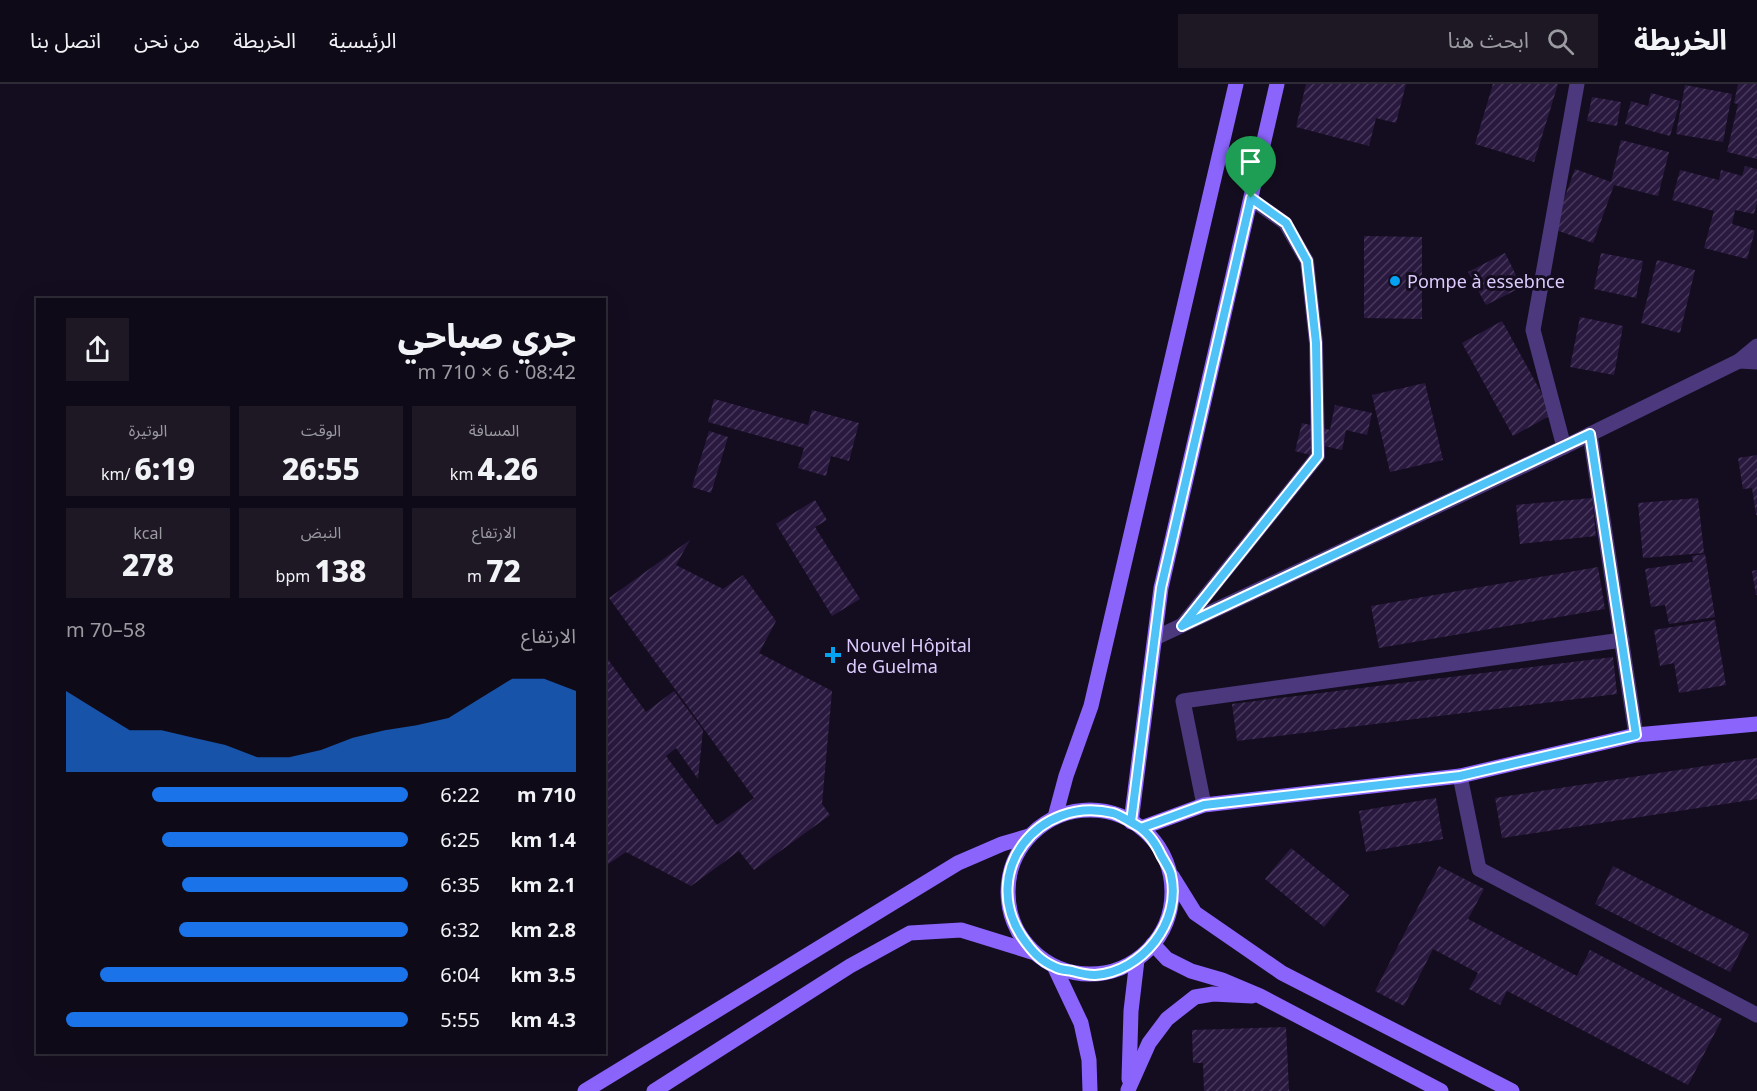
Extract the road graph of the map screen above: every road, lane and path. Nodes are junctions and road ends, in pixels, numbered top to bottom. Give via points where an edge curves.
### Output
1 (1236, 84) edge
2 (1277, 84) edge
3 (1577, 84) edge
4 (1251, 198) junction
5 (1757, 346) edge
6 (1738, 361) junction
7 (1757, 362) edge
8 (1590, 434) junction
9 (1564, 447) junction
10 (1182, 626) junction
11 (1155, 639) junction
12 (1622, 640) junction
13 (1757, 724) edge
14 (1636, 735) junction
15 (1460, 776) junction
16 (1204, 805) junction
17 (1055, 817) junction
18 (1136, 825) junction
19 (1029, 836) junction
20 (1171, 875) junction
21 (1153, 944) junction
22 (1032, 952) junction
23 (1137, 960) junction
24 (1055, 968) junction
25 (1260, 996) junction
26 (1757, 1016) edge
27 (1128, 1090) edge
28 (585, 1091) edge
29 (654, 1091) edge
30 (1090, 1091) edge
31 (1441, 1091) edge
32 (1512, 1091) edge

1 - 17 main road via 1091,705
2 - 4 main road
3 - 9 street via 1533,330
4 - 10 lane via 1286,223 1307,261 1316,343 1318,456
4 - 11 main road via 1161,588
5 - 6 street
6 - 7 street
6 - 8 street
8 - 9 street
8 - 12 street
9 - 10 street
10 - 11 street
11 - 18 main road
12 - 14 street
12 - 16 street via 1183,701
13 - 14 main road
14 - 15 main road
15 - 16 main road
15 - 26 street via 1479,869
16 - 18 main road
17 - 18 main road via 1083,810 1114,814
17 - 19 main road
18 - 20 main road via 1154,840
19 - 22 main road via 1012,862 1007,893 1012,922
19 - 28 main road via 958,863
20 - 21 main road via 1172,902 1165,928
20 - 32 main road via 1196,913 1282,973
21 - 23 main road
21 - 25 main road via 1167,959
22 - 24 main road
22 - 29 main road via 961,930 910,933 850,966
23 - 24 main road via 1119,970 1094,975
23 - 27 main road
24 - 30 main road via 1081,1023 1089,1060
25 - 27 main road via 1195,997 1167,1019 1149,1043
25 - 31 main road

